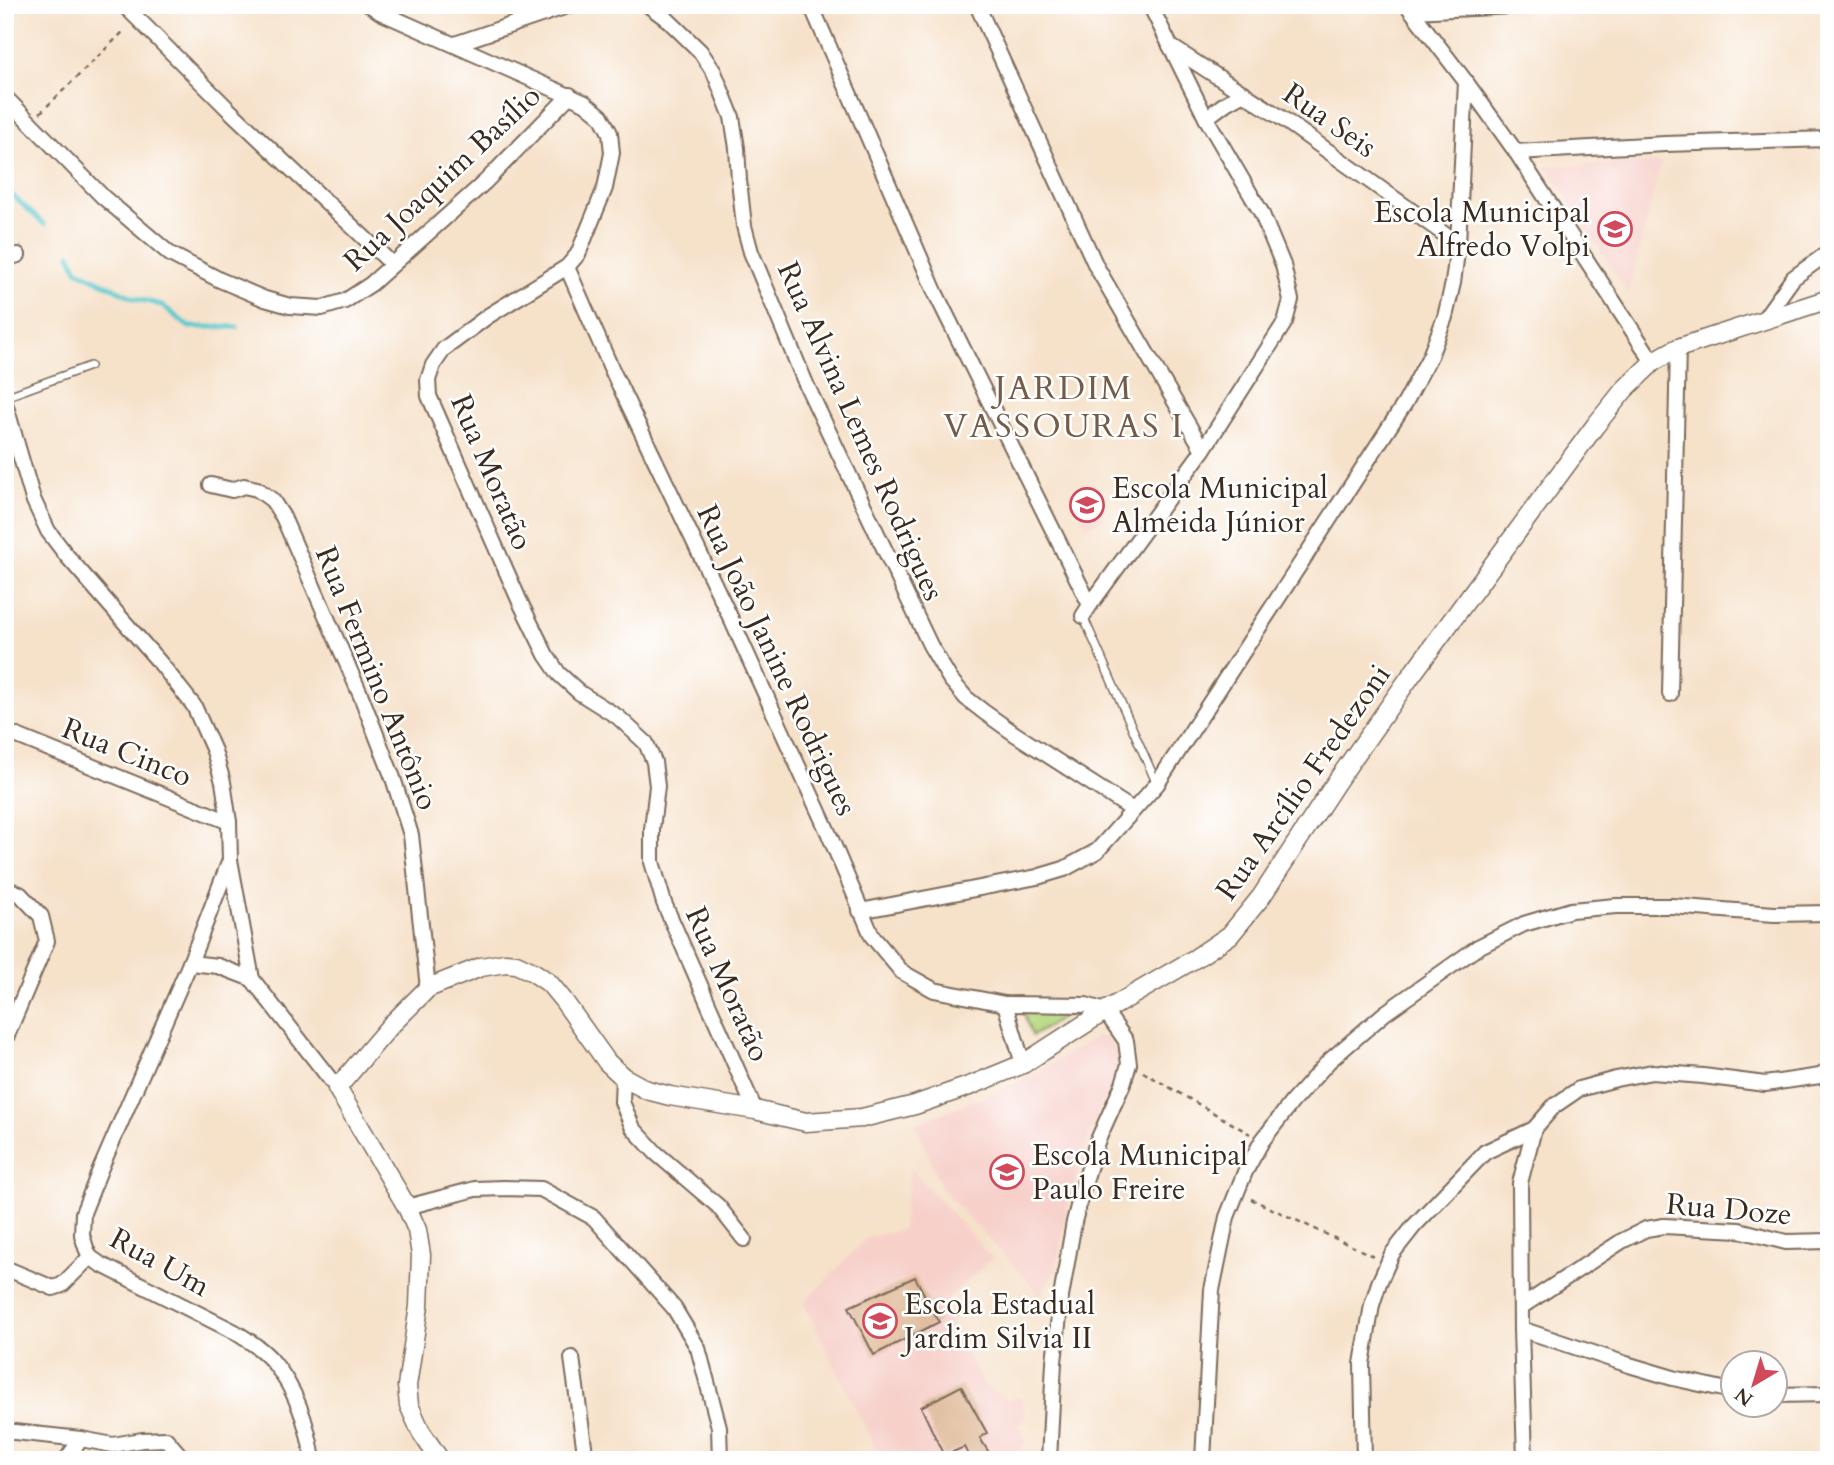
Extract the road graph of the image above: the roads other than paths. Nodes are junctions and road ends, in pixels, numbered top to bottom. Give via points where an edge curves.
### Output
1 (124, 5) edge
2 (370, 5) edge
3 (570, 5) edge
4 (648, 5) edge
5 (811, 5) edge
6 (978, 5) edge
7 (1150, 5) edge
8 (1532, 5) edge
9 (1410, 8) edge
10 (455, 44) junction
11 (1169, 45) junction
12 (1466, 82) junction
13 (1244, 93) junction
14 (570, 95) junction
15 (5, 97) edge
16 (1206, 118) junction
17 (1829, 139) edge
18 (1516, 152) junction
19 (1458, 244) junction
20 (1829, 252) edge
21 (392, 264) junction
22 (567, 267) junction
23 (1829, 299) edge
24 (1763, 320) junction
25 (1678, 348) junction
26 (1653, 362) junction
27 (90, 366) dead end
28 (5, 397) edge
29 (5, 403) edge
30 (1203, 450) junction
31 (211, 485) dead end
32 (1087, 610) junction
33 (1670, 694) dead end
34 (5, 731) edge
35 (1157, 784) junction
36 (1133, 810) junction
37 (229, 822) junction
38 (230, 860) junction
39 (5, 888) edge
40 (860, 911) junction
41 (1829, 913) edge
42 (190, 963) junction
43 (253, 979) junction
44 (428, 988) junction
45 (1004, 1004) junction
46 (1105, 1011) junction
47 (5, 1040) edge
48 (1023, 1064) junction
49 (1829, 1070) edge
50 (623, 1077) junction
51 (337, 1088) junction
52 (755, 1110) junction
53 (1534, 1129) junction
54 (407, 1207) junction
55 (744, 1239) dead end
56 (1829, 1241) edge
57 (90, 1257) junction
58 (5, 1268) edge
59 (1521, 1307) junction
60 (1521, 1329) junction
61 (572, 1358) dead end
62 (1718, 1388) edge
63 (1829, 1394) edge
64 (1788, 1395) edge
65 (5, 1431) edge
66 (82, 1439) junction
67 (66, 1460) edge
68 (184, 1460) edge
69 (313, 1460) edge
70 (440, 1460) edge
71 (586, 1460) edge
72 (720, 1460) edge
73 (1049, 1460) edge
74 (1203, 1460) edge
75 (1364, 1460) edge
76 (1525, 1460) edge

1 - 21 street
2 - 10 street, Rua Moratão
3 - 10 street
4 - 36 street, Rua Alvina Lemes Rodrigues via 701,51 714,72 732,117 751,252 806,384 950,679 1005,727
5 - 32 street via 936,294
6 - 30 street via 1097,266
7 - 11 street
8 - 9 street
9 - 12 street
10 - 14 street, Rua Moratão
11 - 13 street, Rua Seis
11 - 16 street
12 - 18 street
12 - 19 street
13 - 16 street
13 - 19 street, Rua Seis
14 - 21 street, Rua Joaquim Basílio via 485,182
14 - 22 street, Rua Moratão via 601,116 612,153 605,188 578,254
15 - 21 street, Rua Joaquim Basílio via 103,197 170,254 220,280 290,306 322,308 371,284
16 - 30 street via 1261,212 1283,265 1291,300 1285,322
17 - 18 street
18 - 26 street
19 - 35 street via 1445,317 1405,403
20 - 24 street via 1793,278
22 - 40 street, Rua João Janine Rodrigues via 828,832
22 - 52 street, Rua Moratão via 444,349 432,365 429,396 546,655 580,693 618,717 646,743 657,786 652,862 664,903
23 - 24 street, Rua Arcílio Fredezoni
24 - 25 street, Rua Arcílio Fredezoni
25 - 26 street, Rua Arcílio Fredezoni
25 - 33 street
26 - 46 street, Rua Arcílio Fredezoni via 1602,417 1418,666 1261,897 1230,935
27 - 28 lane
29 - 37 street via 33,499 48,531 194,706 214,751
30 - 32 street
31 - 44 street, Rua Fermino Antônio via 257,489 284,517 361,696 411,835
32 - 35 lane
34 - 37 street, Rua Cinco
35 - 36 street
36 - 40 street via 1097,851 1064,869
37 - 38 street
38 - 42 street, Rua Um
38 - 43 street
39 - 47 street via 20,894 41,916 47,941
40 - 45 street, Rua João Janine Rodrigues via 872,936 902,972 934,990
41 - 74 street via 1672,906 1571,910 1524,924 1478,947 1385,1013 1329,1061 1262,1140 1227,1217 1212,1290
42 - 43 street
42 - 57 street, Rua Um via 83,1213 82,1235
43 - 51 street
44 - 50 street, Rua Arcílio Fredezoni via 481,967 516,964 549,983
44 - 51 street, Rua Arcílio Fredezoni
45 - 46 street, Rua João Janine Rodrigues via 1086,1005
45 - 48 street
46 - 48 street, Rua Arcílio Fredezoni
46 - 73 street via 1126,1041 1129,1064 1097,1142 1074,1222 1054,1362
48 - 52 street, Rua Arcílio Fredezoni via 915,1105 862,1118 806,1122
49 - 53 street via 1820,1076 1765,1084 1652,1072 1616,1079 1580,1089 1554,1106
50 - 52 street, Rua Arcílio Fredezoni via 648,1090
50 - 55 street via 622,1102 633,1128 718,1206
51 - 54 street
53 - 59 street via 1520,1183
53 - 75 street via 1485,1153 1392,1254 1372,1305 1362,1364
54 - 70 street via 421,1255 407,1386 409,1405
54 - 72 street via 475,1189 541,1189 594,1218 674,1308 698,1348 719,1427
56 - 59 street, Rua Doze via 1786,1242 1739,1230 1646,1229
57 - 58 street via 53,1288
57 - 69 street, Rua Um via 254,1344 274,1363 297,1399
59 - 60 street
60 - 62 street
60 - 76 street
61 - 71 street
63 - 64 street
65 - 66 street
66 - 67 street
66 - 68 street via 113,1445 166,1440

